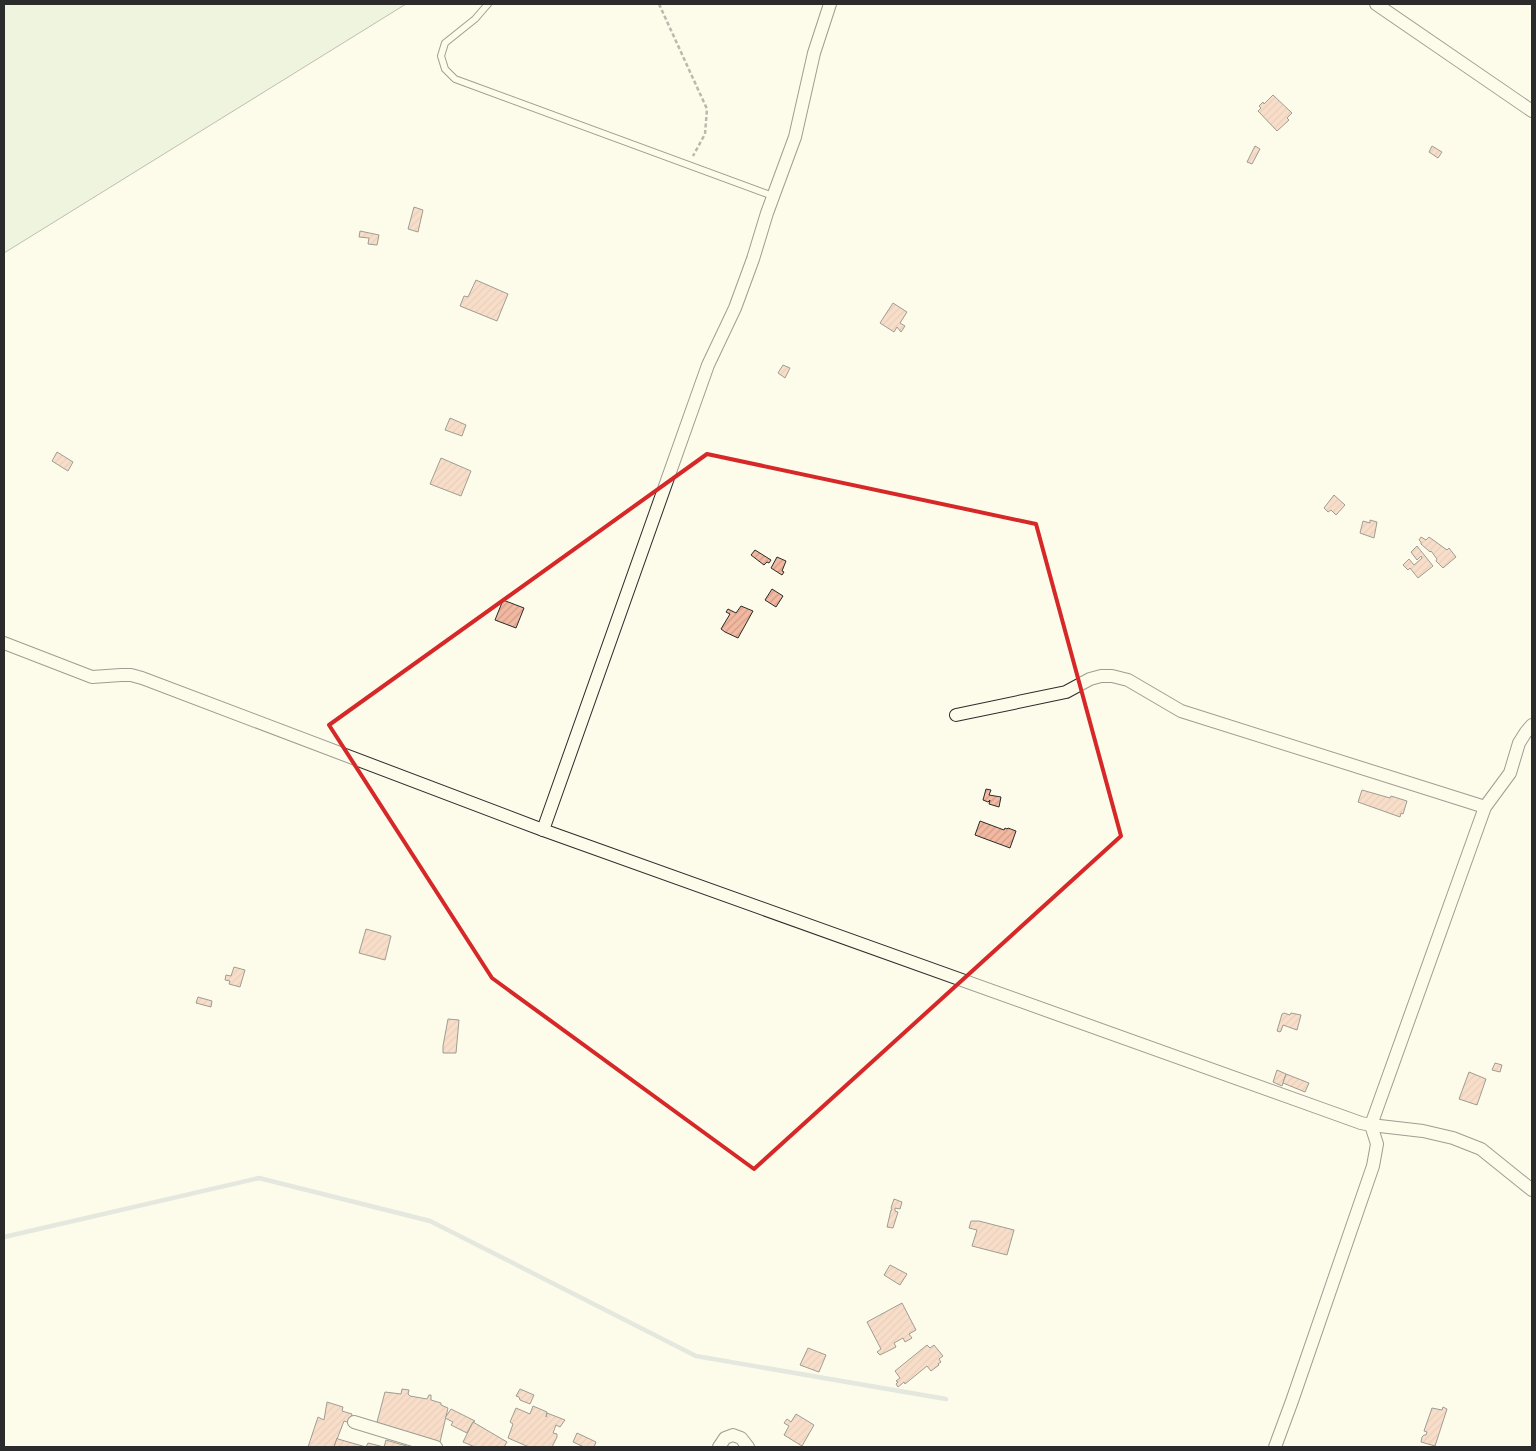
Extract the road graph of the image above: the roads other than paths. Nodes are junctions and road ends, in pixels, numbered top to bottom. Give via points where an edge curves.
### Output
1 (488, 4) edge
2 (830, 4) edge
3 (1376, 4) edge
4 (1532, 111) edge
5 (773, 196) junction
6 (4, 643) edge
7 (956, 716) dead end
8 (1532, 725) edge
9 (1485, 806) junction
10 (542, 830) junction
11 (1371, 1125) junction
12 (1532, 1190) edge
13 (354, 1422) dead end
14 (436, 1447) edge
15 (718, 1447) edge
16 (748, 1447) edge
17 (1275, 1447) edge

1 - 5 lane via 445,43 441,56 445,69 455,79
2 - 5 street via 814,53 795,137
3 - 4 street
5 - 10 street via 735,308 708,365
6 - 10 street via 92,677 131,675 142,678
7 - 9 street via 1066,692 1090,679 1112,676 1128,680 1181,711
8 - 9 street via 1520,743 1510,773
9 - 11 street
10 - 11 street
11 - 12 street via 1423,1131 1481,1149
11 - 17 street via 1376,1156
13 - 14 street
15 - 16 street via 725,1438 733,1435 741,1438

